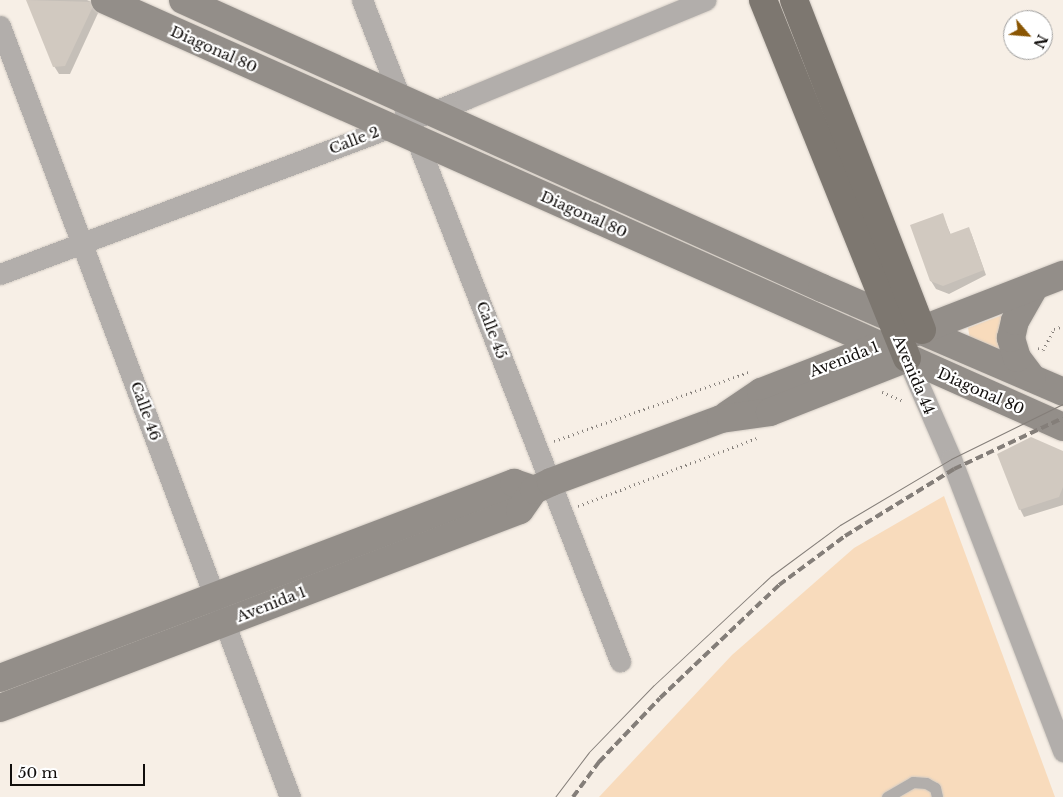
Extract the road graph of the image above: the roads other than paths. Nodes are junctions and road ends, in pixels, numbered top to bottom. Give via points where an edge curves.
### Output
1 (106, 0) edge
2 (183, 0) edge
3 (362, 0) edge
4 (705, 0) edge
5 (764, 0) edge
6 (794, 0) edge
7 (0, 26) edge
8 (410, 120) junction
9 (83, 242) junction
10 (0, 274) edge
11 (1054, 279) edge
12 (899, 338) junction
13 (1032, 378) junction
14 (1063, 392) edge
15 (1063, 427) edge
16 (542, 486) junction
17 (220, 610) junction
18 (620, 661) dead end
19 (0, 678) edge
20 (1055, 703) edge
21 (0, 708) edge
22 (1063, 752) edge
23 (290, 797) edge
24 (887, 797) edge
25 (937, 797) edge

1 - 8 main road, Diagonal 80
2 - 8 main road, Diagonal 80
3 - 8 street, Calle 45
4 - 8 street, Calle 2
5 - 12 main road, Avenida 44
6 - 12 main road, Avenida 44
7 - 9 street, Calle 46
8 - 9 street, Calle 2
8 - 12 main road, Diagonal 80
8 - 16 street, Calle 45 via 537,447
9 - 10 street, Calle 2
9 - 17 street, Calle 46
11 - 12 main road, Avenida 1
11 - 13 main road via 1016,321 1011,338 1017,358
12 - 13 main road, Diagonal 80
12 - 15 main road, Diagonal 80
12 - 16 main road, Avenida 1 via 770,412 721,418
12 - 20 street, Avenida 44
13 - 14 main road, Diagonal 80
16 - 17 main road, Avenida 1 via 520,510
16 - 18 street, Calle 45
17 - 19 main road, Avenida 1
17 - 21 main road, Avenida 1
17 - 23 street, Calle 46
20 - 22 street, Avenida 44
24 - 25 lane via 913,782 926,782 935,788

